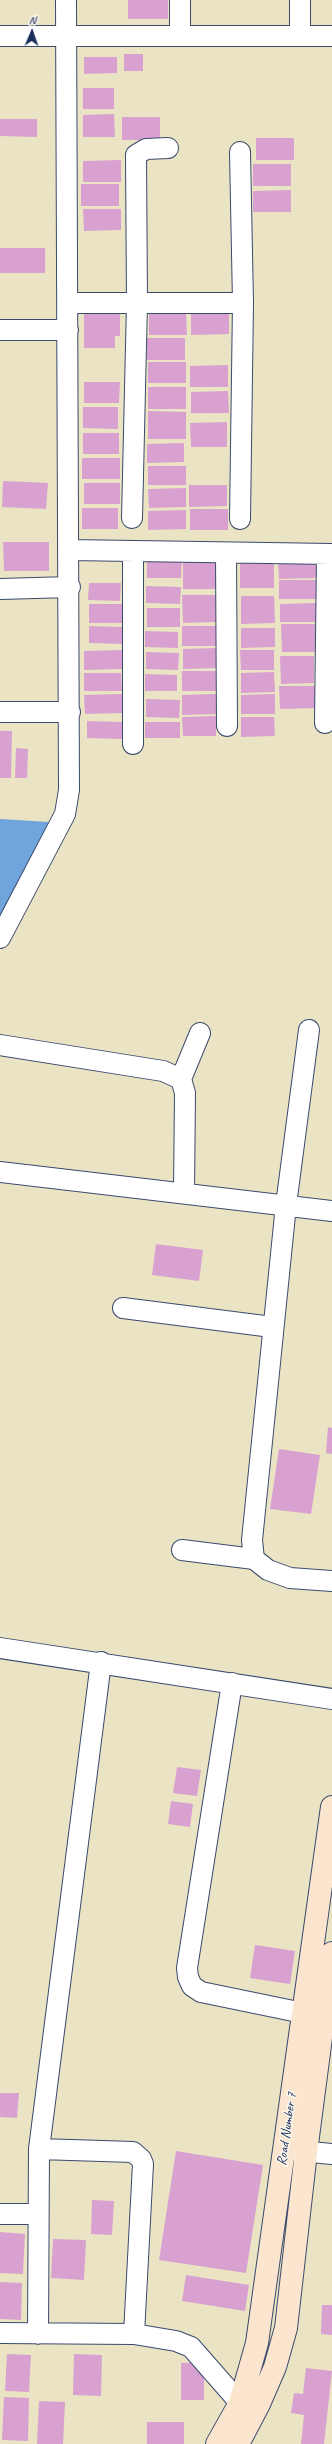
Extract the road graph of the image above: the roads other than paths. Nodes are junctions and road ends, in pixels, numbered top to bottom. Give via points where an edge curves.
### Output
1 (66, 0) edge
2 (180, 0) edge
3 (300, 0) edge
4 (0, 36) edge
5 (66, 36) junction
6 (180, 36) junction
7 (300, 36) junction
8 (332, 36) edge
9 (168, 148) dead end
10 (240, 152) dead end
11 (68, 303) junction
12 (137, 303) junction
13 (242, 303) junction
14 (0, 330) edge
15 (68, 330) junction
16 (132, 518) dead end
17 (240, 519) dead end
18 (69, 550) junction
19 (133, 551) junction
20 (226, 553) junction
21 (330, 554) edge
22 (70, 587) junction
23 (0, 589) edge
24 (0, 712) edge
25 (70, 712) junction
26 (325, 723) dead end
27 (227, 726) dead end
28 (133, 744) dead end
29 (0, 938) edge
30 (309, 1030) dead end
31 (200, 1033) dead end
32 (0, 1045) edge
33 (181, 1079) junction
34 (0, 1172) edge
35 (184, 1192) junction
36 (286, 1205) junction
37 (332, 1211) edge
38 (123, 1308) dead end
39 (272, 1326) junction
40 (182, 1550) dead end
41 (254, 1559) junction
42 (332, 1582) edge
43 (0, 1648) edge
44 (101, 1662) junction
45 (232, 1683) junction
46 (332, 1699) edge
47 (332, 1807) edge
48 (332, 1953) edge
49 (319, 2014) edge
50 (39, 2149) junction
51 (295, 2150) junction
52 (332, 2154) edge
53 (0, 2214) edge
54 (37, 2214) junction
55 (0, 2333) edge
56 (38, 2334) junction
57 (134, 2334) junction
58 (248, 2406) junction
59 (218, 2444) edge
60 (238, 2444) edge

1 - 5 street
2 - 6 street
3 - 7 street
4 - 5 street
5 - 6 street
5 - 11 street
6 - 7 street
7 - 8 street
9 - 12 street via 146,149 136,155
10 - 13 street
11 - 12 street
11 - 15 street
12 - 13 street
12 - 16 street
13 - 17 street
14 - 15 street
15 - 18 street
18 - 19 street
18 - 22 street
19 - 20 street
19 - 28 street
20 - 21 street
20 - 27 street
21 - 26 street
22 - 23 street
22 - 25 street
24 - 25 street
25 - 29 street via 69,790 65,814
30 - 36 street
31 - 33 street
32 - 33 street via 163,1071
33 - 35 street via 185,1093
34 - 35 street
35 - 36 street
36 - 37 street
36 - 39 street
38 - 39 street
39 - 41 street via 252,1540
40 - 41 street
41 - 42 street via 268,1570 290,1578
43 - 44 street
44 - 45 street
44 - 50 street
45 - 46 street
45 - 49 street via 187,1968 188,1977 192,1986 201,1992
47 - 49 street, Road Number 7
48 - 49 street, Road Number 7
49 - 51 street, Road Number 7
50 - 54 street
50 - 57 street via 133,2152 141,2159 143,2164
51 - 52 street
51 - 58 street, Road Number 7 via 257,2343
53 - 54 street
54 - 56 street
55 - 56 street
56 - 57 street
57 - 58 street via 176,2341 191,2347
58 - 59 street, Road Number 7
58 - 60 street, Road Number 7

